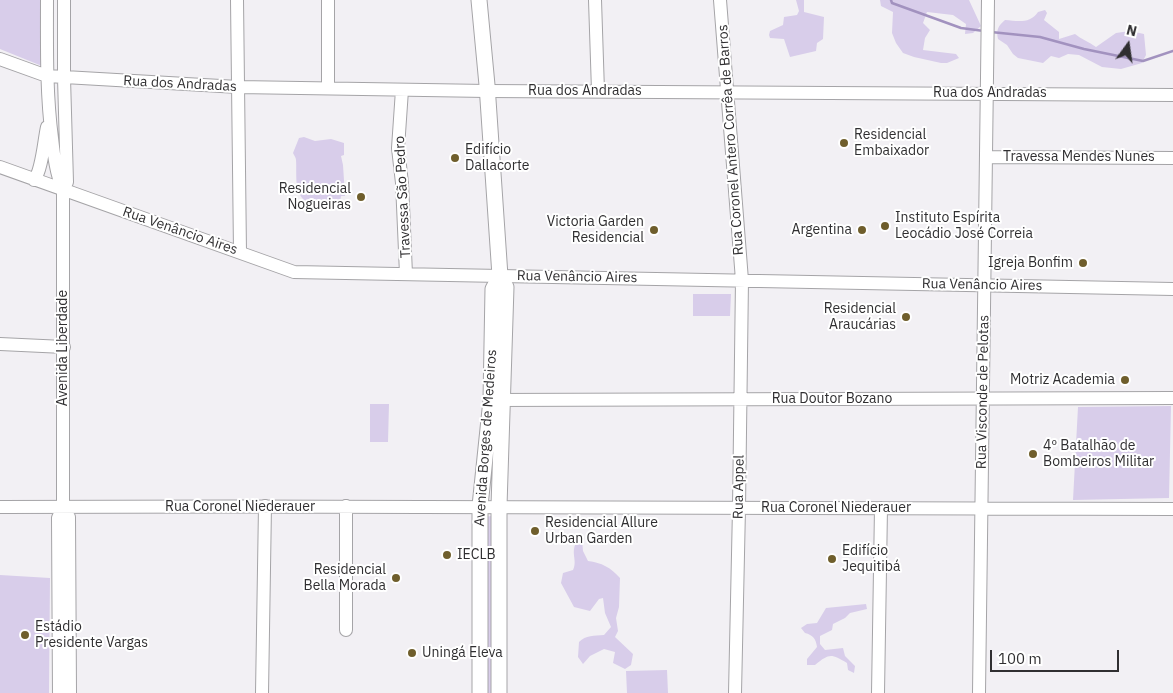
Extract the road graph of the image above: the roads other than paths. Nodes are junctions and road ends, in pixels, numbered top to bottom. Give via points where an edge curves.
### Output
1 (47, 0) edge
2 (64, 0) edge
3 (237, 0) edge
4 (328, 0) edge
5 (479, 0) edge
6 (595, 0) edge
7 (720, 0) edge
8 (988, 0) edge
9 (0, 59) edge
10 (47, 76) junction
11 (64, 78) junction
12 (238, 87) junction
13 (328, 88) junction
14 (402, 90) junction
15 (488, 91) junction
16 (598, 91) junction
17 (728, 92) junction
18 (987, 93) junction
19 (1173, 95) edge
20 (49, 115) junction
21 (986, 157) junction
22 (1173, 158) edge
23 (0, 167) edge
24 (34, 180) junction
25 (63, 190) junction
26 (240, 252) junction
27 (406, 274) junction
28 (500, 276) junction
29 (742, 280) junction
30 (984, 286) junction
31 (1173, 290) edge
32 (0, 344) edge
33 (64, 347) junction
34 (1173, 398) edge
35 (983, 399) junction
36 (497, 400) junction
37 (741, 400) junction
38 (265, 506) junction
39 (346, 506) junction
40 (480, 506) junction
41 (499, 506) junction
42 (0, 507) edge
43 (63, 507) junction
44 (739, 508) junction
45 (881, 508) junction
46 (1173, 508) edge
47 (982, 509) junction
48 (346, 630) dead end
49 (59, 693) edge
50 (70, 693) edge
51 (262, 693) edge
52 (480, 693) edge
53 (499, 693) edge
54 (735, 693) edge
55 (878, 693) edge
56 (979, 693) edge

1 - 10 street, Avenida Liberdade
2 - 11 street, Avenida Liberdade
3 - 12 street
4 - 13 street
5 - 15 main road, Avenida Borges de Medeiros
6 - 16 street
7 - 17 street, Rua Coronel Antero Corrêa de Barros
8 - 18 street, Rua Visconde de Pelotas
9 - 10 street, Rua dos Andradas
10 - 11 street, Rua dos Andradas
10 - 20 street, Avenida Liberdade
11 - 12 street, Rua dos Andradas
11 - 25 street, Avenida Liberdade via 67,182
12 - 13 street, Rua dos Andradas
12 - 26 street
13 - 14 street, Rua dos Andradas
14 - 15 street, Rua dos Andradas
14 - 27 street, Travessa São Pedro via 398,148
15 - 16 street, Rua dos Andradas
15 - 28 main road, Avenida Borges de Medeiros
16 - 17 street, Rua dos Andradas
17 - 18 street, Rua dos Andradas
17 - 29 street, Rua Coronel Antero Corrêa de Barros
18 - 19 street, Rua dos Andradas
18 - 21 street, Rua Visconde de Pelotas
20 - 24 street
20 - 25 street, Avenida Liberdade via 55,167
21 - 22 street, Travessa Mendes Nunes
21 - 30 street, Rua Visconde de Pelotas
23 - 24 street, Rua Venâncio Aires
24 - 25 street, Rua Venâncio Aires
25 - 26 street, Rua Venâncio Aires
25 - 33 street, Avenida Liberdade
26 - 27 street, Rua Venâncio Aires via 294,272
27 - 28 street, Rua Venâncio Aires
28 - 29 street, Rua Venâncio Aires
28 - 36 main road, Avenida Borges de Medeiros via 493,288
29 - 30 street, Rua Venâncio Aires
29 - 37 street, Rua Appel
30 - 31 street, Rua Venâncio Aires
30 - 35 street, Rua Visconde de Pelotas
32 - 33 street
33 - 43 street, Avenida Liberdade
34 - 35 street, Rua Doutor Bozano
35 - 37 street, Rua Doutor Bozano
35 - 47 street, Rua Visconde de Pelotas
36 - 37 street, Rua Doutor Bozano
36 - 40 main road, Avenida Borges de Medeiros
36 - 41 main road, Avenida Borges de Medeiros
37 - 44 street, Rua Appel
38 - 39 street, Rua Coronel Niederauer
38 - 43 street, Rua Coronel Niederauer
38 - 51 street
39 - 40 street, Rua Coronel Niederauer
39 - 48 street
40 - 41 street, Rua Coronel Niederauer
40 - 52 main road, Avenida Borges de Medeiros
41 - 44 street, Rua Coronel Niederauer
41 - 53 main road, Avenida Borges de Medeiros
42 - 43 street, Rua Coronel Niederauer
43 - 49 street, Avenida Liberdade via 58,518
43 - 50 street, Avenida Liberdade via 69,517
44 - 45 street, Rua Coronel Niederauer
44 - 54 street, Rua Appel
45 - 47 street, Rua Coronel Niederauer
45 - 55 street
46 - 47 street, Rua Coronel Niederauer
47 - 56 street, Rua Visconde de Pelotas

